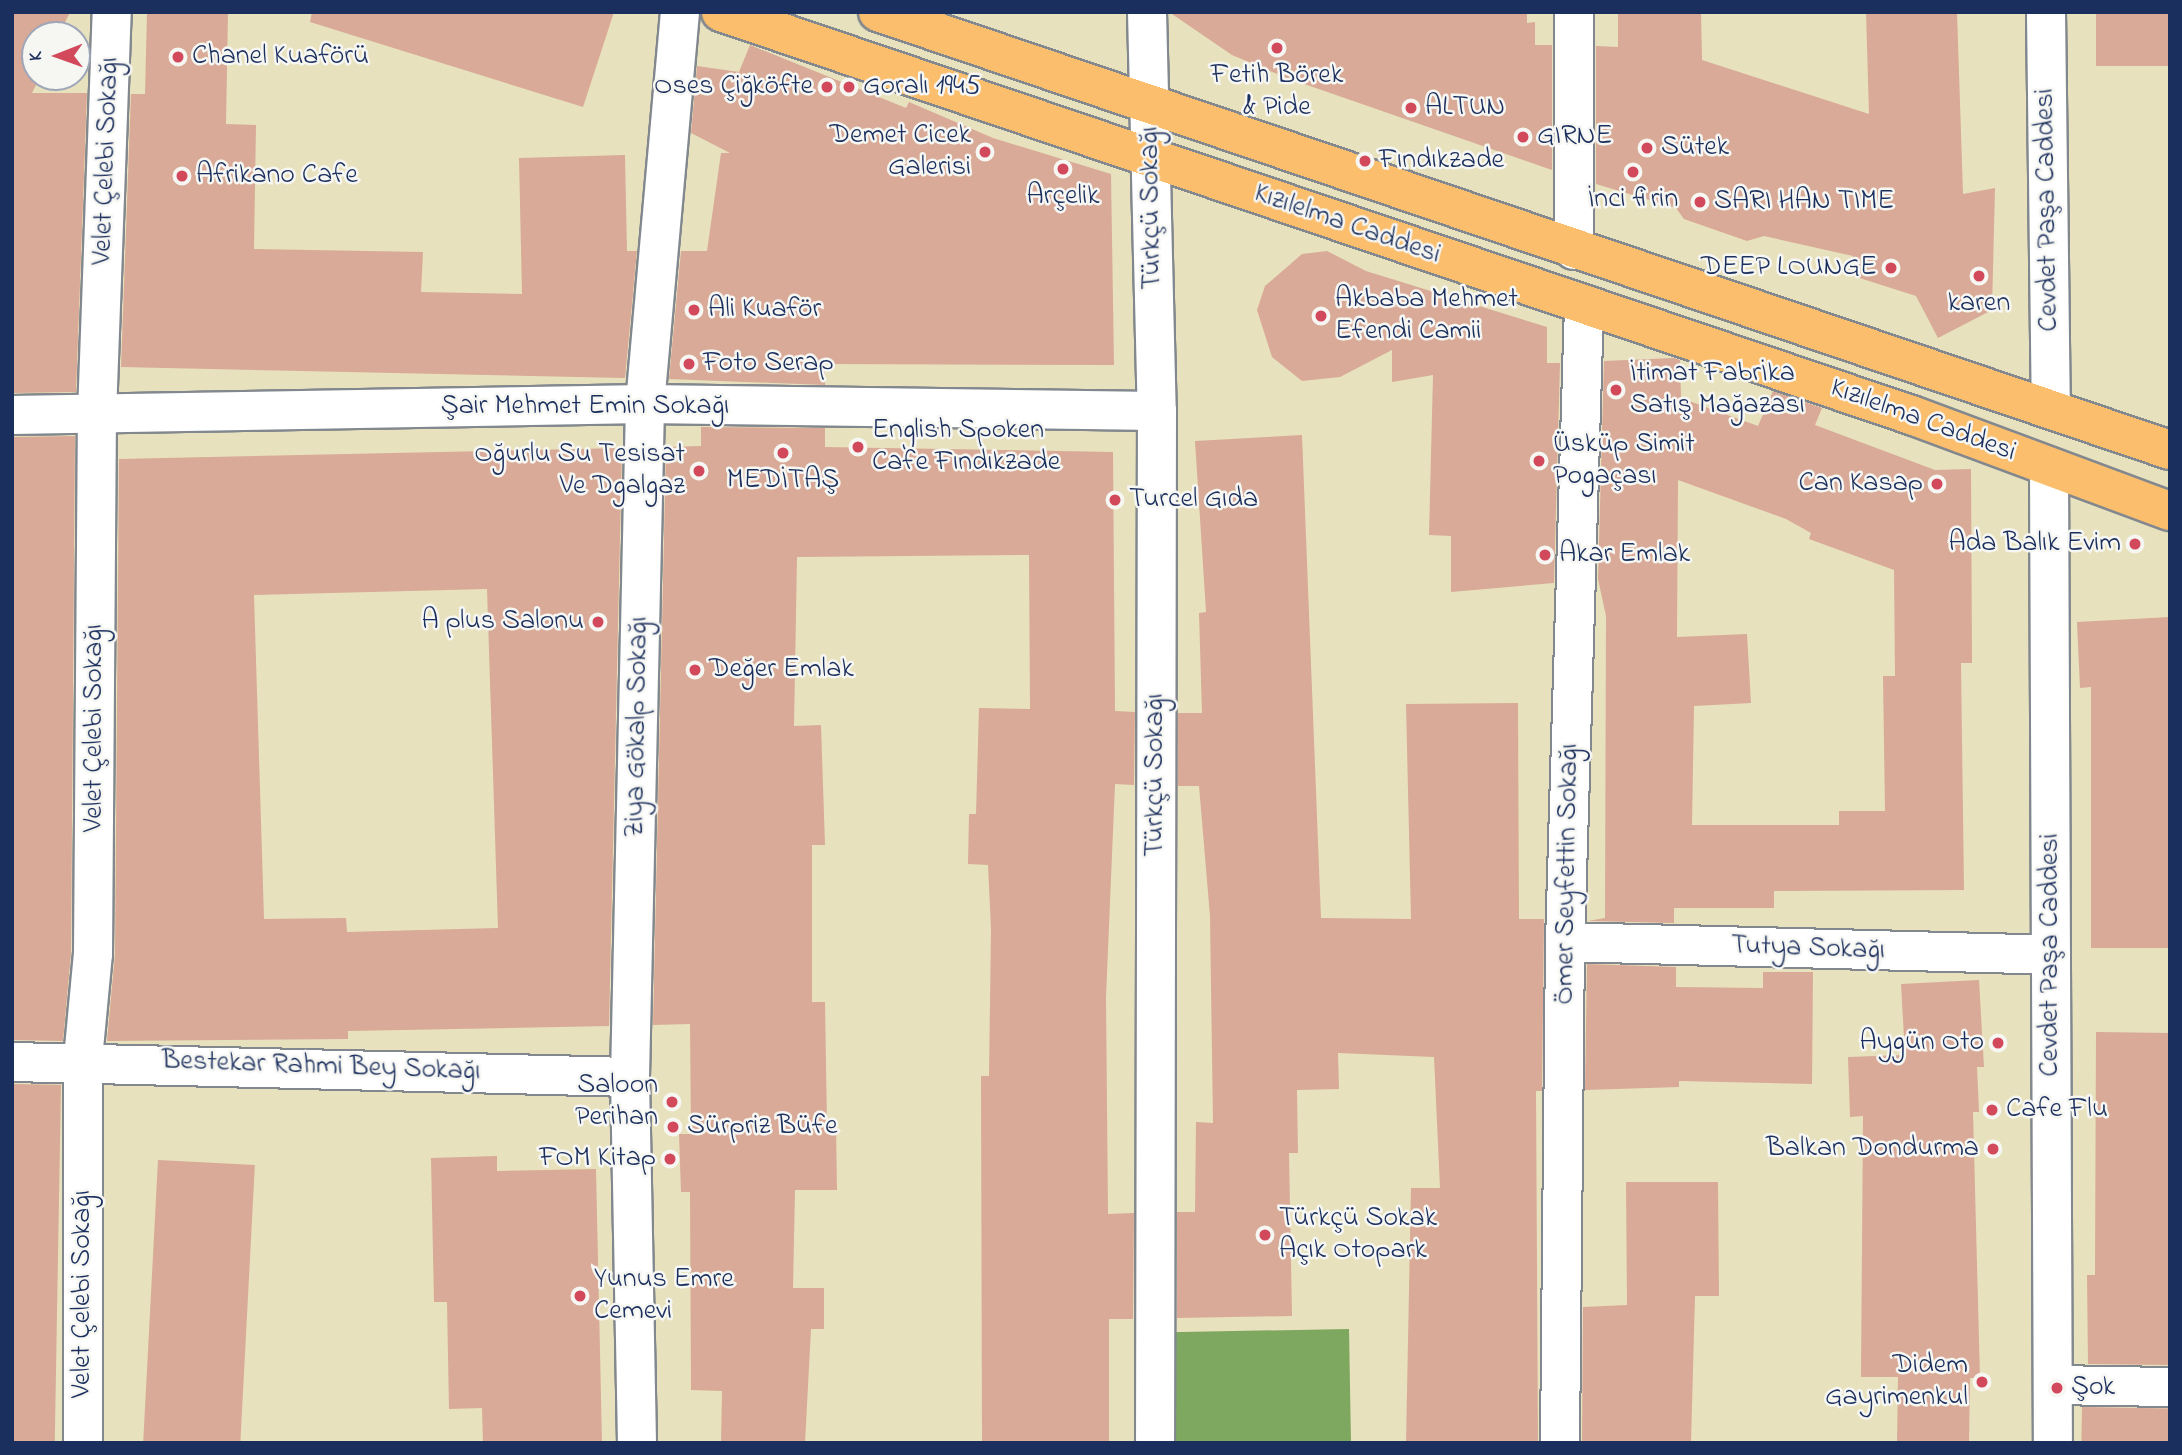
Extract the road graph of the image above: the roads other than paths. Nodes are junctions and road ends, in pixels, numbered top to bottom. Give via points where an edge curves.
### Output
1 (112, 12) edge
2 (680, 12) edge
3 (721, 12) edge
4 (878, 12) edge
5 (1146, 12) edge
6 (1574, 12) edge
7 (2046, 12) edge
8 (1151, 108) junction
9 (1150, 159) junction
10 (1574, 250) junction
11 (1584, 305) junction
12 (645, 404) junction
13 (2051, 407) junction
14 (1157, 411) junction
15 (97, 414) junction
16 (12, 415) edge
17 (2170, 450) edge
18 (2049, 467) junction
19 (2170, 511) edge
20 (1565, 942) junction
21 (2051, 955) junction
22 (83, 1059) junction
23 (12, 1062) edge
24 (630, 1077) junction
25 (2053, 1385) junction
26 (2170, 1387) edge
27 (83, 1443) edge
28 (637, 1443) edge
29 (1155, 1443) edge
30 (1560, 1443) edge
31 (2053, 1443) edge

1 - 15 street, Velet Çelebi Sokağı
2 - 12 street, Ziya Gökalp Sokağı
3 - 9 main road, Kızılelma Caddesi
4 - 8 main road, Kızılelma Caddesi
5 - 8 street, Türkçü Sokağı
6 - 10 street
7 - 13 street, Cevdet Paşa Caddesi
8 - 9 street, Türkçü Sokağı
8 - 10 main road, Kızılelma Caddesi
9 - 11 main road, Kızılelma Caddesi
9 - 14 street, Türkçü Sokağı
10 - 13 main road, Kızılelma Caddesi
11 - 18 main road, Kızılelma Caddesi
11 - 20 street, Ömer Seyfettin Sokağı
12 - 14 street, Şair Mehmet Emin Sokağı
12 - 15 street, Şair Mehmet Emin Sokağı
12 - 24 street, Ziya Gökalp Sokağı
13 - 17 main road, Kızılelma Caddesi
13 - 18 main road
14 - 29 street, Türkçü Sokağı
15 - 16 street, Şair Mehmet Emin Sokağı
15 - 22 street, Velet Çelebi Sokağı via 93,954
18 - 19 main road, Kızılelma Caddesi
18 - 21 street, Cevdet Paşa Caddesi
20 - 21 street, Tutya Sokağı
20 - 30 street, Ömer Seyfettin Sokağı
21 - 25 street, Cevdet Paşa Caddesi
22 - 23 street, Bestekar Rahmi Bey Sokağı
22 - 24 street, Bestekar Rahmi Bey Sokağı
22 - 27 street, Velet Çelebi Sokağı
24 - 28 street, Ziya Gökalp Sokağı
25 - 26 street
25 - 31 street, Cevdet Paşa Caddesi

